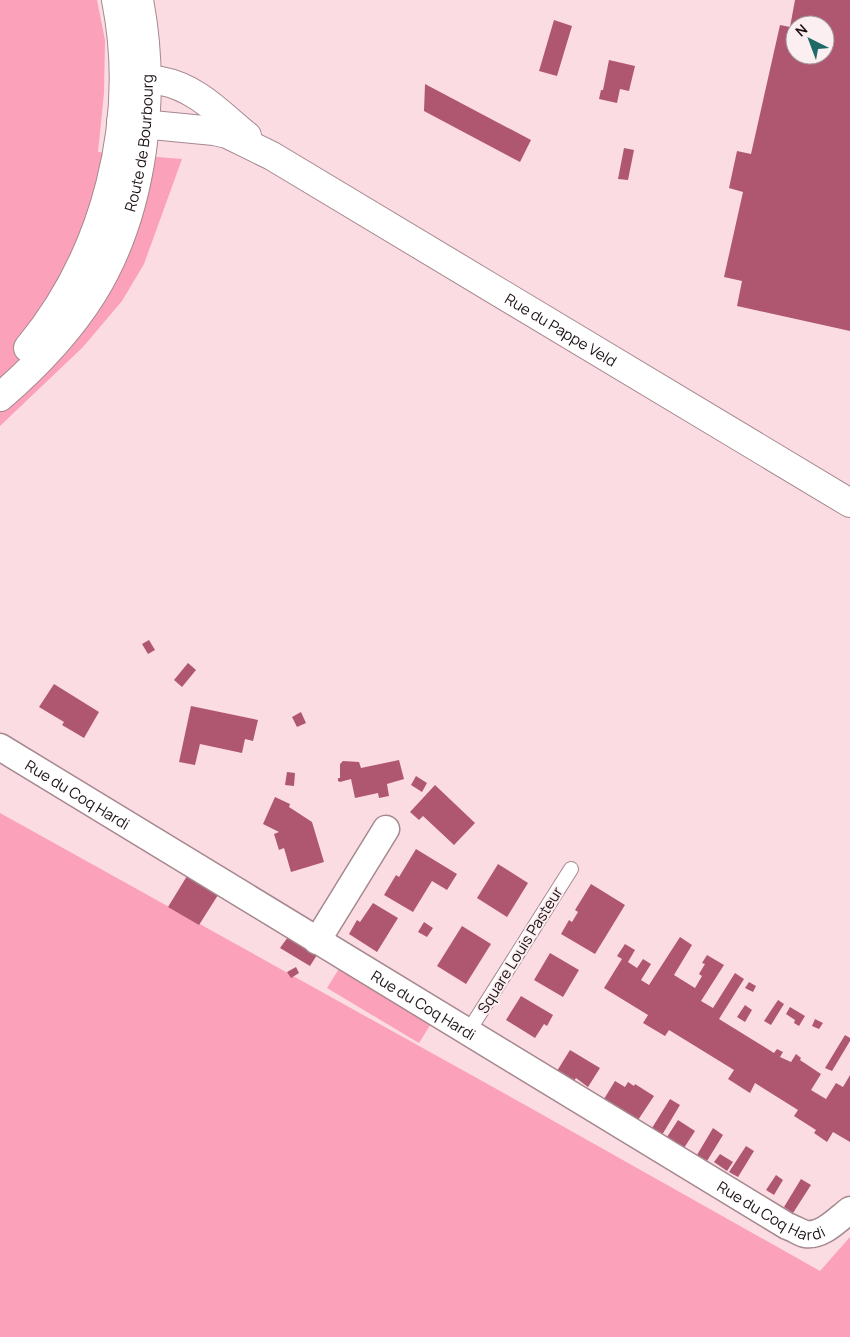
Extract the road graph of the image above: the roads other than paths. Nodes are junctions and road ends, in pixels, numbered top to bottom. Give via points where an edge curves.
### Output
1 (116, 0) edge
2 (139, 0) edge
3 (136, 80) junction
4 (133, 124) junction
5 (272, 156) junction
6 (92, 272) junction
7 (0, 379) edge
8 (0, 398) edge
9 (850, 503) edge
10 (0, 747) edge
11 (386, 829) dead end
12 (571, 869) dead end
13 (318, 941) junction
14 (468, 1032) junction
15 (850, 1210) edge

1 - 3 street, Route de Bourbourg
2 - 3 street, Route de Bourbourg via 146,48
3 - 4 street, Route de Bourbourg
3 - 5 street, Rue du Pappe Veld via 170,84 193,93
4 - 5 street, Rue du Pappe Veld via 214,130
4 - 6 street, Route de Bourbourg via 116,158
5 - 9 street, Rue du Pappe Veld
6 - 7 street via 67,293 48,323
6 - 8 street via 85,305 63,334
10 - 13 street, Rue du Coq Hardi
11 - 13 street
12 - 14 lane, Square Louis Pasteur
13 - 14 street, Rue du Coq Hardi
14 - 15 street, Rue du Coq Hardi via 804,1234 820,1231

